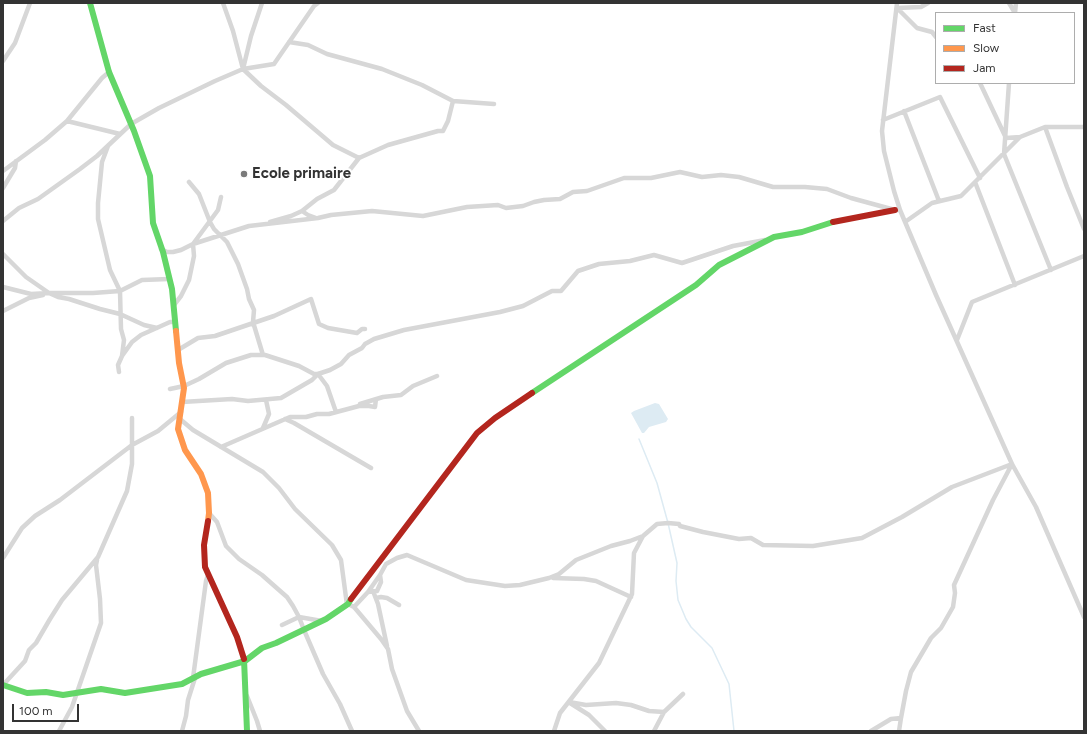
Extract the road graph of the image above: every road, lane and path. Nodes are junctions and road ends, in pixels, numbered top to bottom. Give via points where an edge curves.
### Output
1 (30, 3) edge
2 (90, 3) edge
3 (223, 3) edge
4 (262, 3) edge
5 (318, 3) edge
6 (928, 3) edge
7 (1009, 3) edge
8 (897, 5) edge
9 (1014, 12) edge
10 (935, 36) edge
11 (289, 42) junction
12 (3, 61) edge
13 (243, 69) junction
14 (109, 72) junction
15 (980, 84) edge
16 (1010, 84) edge
17 (453, 101) junction
18 (494, 104) dead end
19 (904, 111) junction
20 (883, 120) junction
21 (67, 121) junction
22 (131, 124) junction
23 (1044, 127) junction
24 (1084, 127) edge
25 (120, 134) junction
26 (1022, 137) junction
27 (1006, 138) junction
28 (108, 145) junction
29 (1004, 154) junction
30 (359, 158) junction
31 (16, 161) junction
32 (3, 171) edge
33 (980, 178) junction
34 (189, 182) dead end
35 (975, 182) junction
36 (3, 188) edge
37 (221, 197) dead end
38 (939, 202) junction
39 (302, 210) junction
40 (898, 210) junction
41 (318, 218) junction
42 (3, 221) edge
43 (1082, 221) edge
44 (210, 222) junction
45 (905, 222) junction
46 (265, 223) junction
47 (1084, 229) edge
48 (219, 234) junction
49 (774, 238) junction
50 (193, 244) junction
51 (162, 248) junction
52 (3, 254) edge
53 (1084, 256) edge
54 (1051, 270) junction
55 (169, 279) junction
56 (1014, 285) junction
57 (3, 287) edge
58 (120, 291) junction
59 (49, 293) junction
60 (174, 305) junction
61 (3, 311) edge
62 (120, 314) junction
63 (175, 322) junction
64 (253, 322) junction
65 (157, 328) junction
66 (365, 329) dead end
67 (956, 340) junction
68 (178, 350) junction
69 (262, 355) junction
70 (122, 356) junction
71 (119, 372) dead end
72 (318, 374) junction
73 (437, 376) dead end
74 (184, 386) junction
75 (170, 389) dead end
76 (266, 400) junction
77 (182, 402) junction
78 (181, 412) junction
79 (336, 412) junction
80 (132, 418) dead end
81 (180, 419) junction
82 (284, 419) junction
83 (263, 428) junction
84 (132, 445) junction
85 (221, 447) junction
86 (1012, 464) junction
87 (372, 468) dead end
88 (209, 513) junction
89 (643, 536) junction
90 (98, 557) junction
91 (3, 558) edge
92 (208, 574) junction
93 (549, 578) junction
94 (366, 580) junction
95 (370, 591) junction
96 (631, 597) junction
97 (376, 598) junction
98 (387, 598) junction
99 (378, 603) junction
100 (399, 605) dead end
101 (350, 606) junction
102 (299, 617) junction
103 (1084, 617) edge
104 (322, 621) junction
105 (282, 625) dead end
106 (304, 630) junction
107 (388, 650) junction
108 (245, 661) junction
109 (194, 678) junction
110 (3, 685) edge
111 (76, 692) junction
112 (246, 692) junction
113 (683, 694) dead end
114 (569, 702) junction
115 (664, 712) junction
116 (901, 718) junction
117 (59, 731) edge
118 (182, 731) edge
119 (247, 731) edge
120 (260, 731) edge
121 (352, 731) edge
122 (419, 731) edge
123 (554, 731) edge
124 (605, 731) edge
125 (654, 731) edge
126 (871, 731) edge
127 (899, 731) edge

1 - 12 street via 15,42
2 - 14 street
3 - 13 street
4 - 13 street
5 - 11 street
6 - 8 street via 921,6
7 - 9 street
8 - 10 street via 917,28 932,32
8 - 20 street
11 - 13 street via 274,64
11 - 17 street via 308,45 327,54 382,69
13 - 22 street via 159,108
13 - 30 street via 333,145
14 - 21 street
14 - 22 street
15 - 27 street
16 - 27 street
17 - 18 street
17 - 30 street via 443,132 438,131 388,145
19 - 20 street
19 - 33 street via 940,97
19 - 38 street
20 - 40 street via 884,151
21 - 25 street
21 - 31 street
22 - 25 street
22 - 51 street via 150,176 153,223
23 - 24 street
23 - 26 street
23 - 43 street
25 - 28 street
26 - 27 street
26 - 29 street
27 - 29 street
28 - 42 street via 74,174 38,199 19,208
28 - 58 street via 102,162 98,219 110,270
29 - 33 street
29 - 54 street
30 - 39 street via 334,190
31 - 32 street
31 - 36 street via 15,168
33 - 35 street
34 - 44 street via 199,194
35 - 38 street via 961,196
35 - 56 street
37 - 44 street via 218,210
38 - 45 street via 932,203
39 - 41 street
39 - 46 street via 291,216
40 - 41 street via 827,189 773,187 740,177 702,177 680,172 651,178 624,178 587,191 573,192 560,199 544,200 518,207 467,207 423,216 367,212
40 - 45 street
40 - 49 street via 835,221
41 - 46 street
43 - 47 street
44 - 48 street
44 - 50 street
45 - 67 street
46 - 48 street
48 - 50 street
48 - 64 street via 231,249 238,264 254,310
49 - 72 street via 733,246 682,263 654,255 600,264 578,271 561,291 552,291 523,306 404,330 374,339 349,355 341,364
49 - 94 street via 718,265 696,285 495,418 477,433
50 - 51 street via 173,252 167,252
50 - 60 street via 194,256 189,280
51 - 55 street
52 - 59 street via 26,277
53 - 54 street
54 - 56 street
55 - 58 street via 142,280
55 - 60 street
56 - 67 street via 972,302
57 - 59 street via 31,294
58 - 59 street
58 - 62 street
59 - 61 street via 29,298
59 - 62 street
60 - 63 street
62 - 65 street
62 - 70 street via 124,340
63 - 65 street
63 - 68 street
64 - 66 street via 274,316 311,299 320,324 357,333
64 - 68 street via 215,336 198,338
64 - 69 street
65 - 70 street via 132,342
67 - 86 street
68 - 74 street
69 - 72 street
69 - 74 street via 251,355 226,363
70 - 71 street via 118,365
72 - 76 street via 281,398
72 - 79 street via 327,386
73 - 79 street via 413,386 401,395 376,399 376,407 351,407
74 - 75 street
74 - 77 street
76 - 77 street
76 - 83 street via 269,414
77 - 78 street
78 - 81 street
78 - 84 street via 158,431
79 - 82 street via 306,417 290,416
80 - 84 street
81 - 85 street
81 - 88 street via 178,430 185,450 201,474 208,493
82 - 83 street
82 - 87 street
83 - 85 street
84 - 90 street via 132,464 127,491
84 - 91 street via 32,519 22,528
85 - 101 street via 263,472 294,509 332,545 341,560
86 - 89 street via 952,487 862,538 813,546 763,545 751,538 739,539 668,523 657,524
86 - 103 street via 1036,507
86 - 116 street via 954,585 953,607 911,672
88 - 92 street via 204,546
88 - 102 street via 217,522 226,546 287,597
89 - 93 street via 576,560 559,574
89 - 96 street via 634,554
90 - 110 street via 62,600 25,661
90 - 111 street via 96,565 101,623
92 - 108 street via 237,637
92 - 109 street
93 - 95 street via 505,586 466,580 407,555 386,564
93 - 96 street via 596,581
94 - 95 street
94 - 101 street
95 - 97 street
95 - 101 street
96 - 114 street via 599,663
97 - 98 street
97 - 99 street
98 - 99 street
98 - 100 street
99 - 107 street
101 - 104 street
101 - 107 street
102 - 104 street
102 - 105 street
102 - 106 street
104 - 106 street
106 - 108 street via 262,648
106 - 121 street
107 - 122 street via 407,712
108 - 109 street
108 - 112 street
109 - 111 street via 182,684 125,693 101,689
109 - 118 street
110 - 111 street via 27,693 46,692 63,695
111 - 117 street via 72,707
112 - 119 street
112 - 120 street
113 - 115 street
114 - 115 street via 586,705 616,703
114 - 123 street via 560,713
114 - 124 street via 589,715
115 - 125 street
116 - 126 street via 891,719
116 - 127 street

